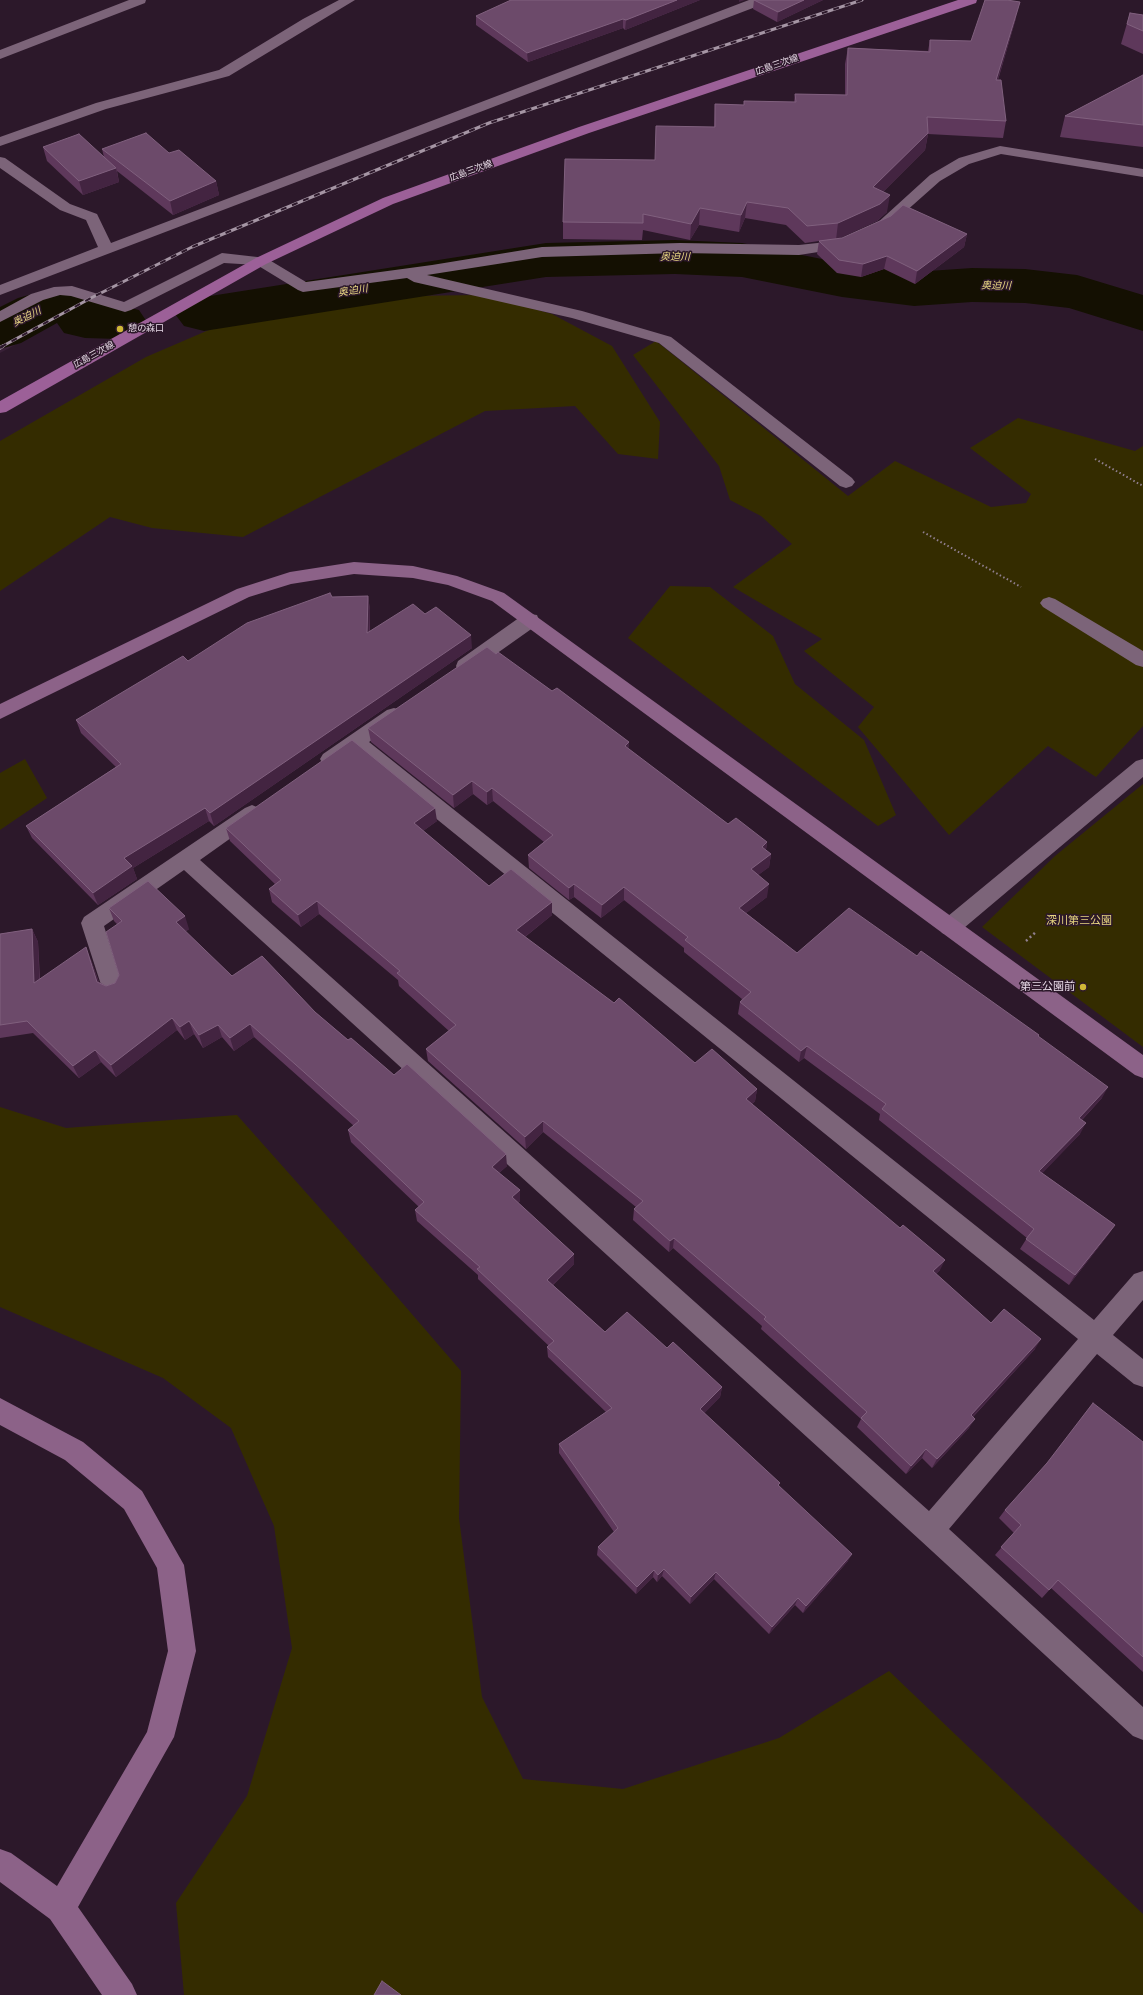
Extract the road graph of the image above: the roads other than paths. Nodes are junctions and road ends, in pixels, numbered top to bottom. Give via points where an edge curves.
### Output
1 (140, 0) edge
2 (349, 0) edge
3 (760, 0) edge
4 (971, 0) edge
5 (0, 55) edge
6 (0, 142) edge
7 (0, 162) edge
8 (1143, 173) edge
9 (106, 249) junction
10 (261, 261) junction
11 (400, 274) junction
12 (0, 290) edge
13 (0, 317) edge
14 (0, 408) edge
15 (846, 482) dead end
16 (1049, 603) road end
17 (530, 620) junction
18 (1143, 660) edge
19 (446, 679) edge
20 (413, 702) edge
21 (0, 712) edge
22 (355, 742) junction
23 (1143, 766) edge
24 (316, 769) edge
25 (270, 800) edge
26 (185, 859) junction
27 (950, 927) junction
28 (112, 988) edge
29 (1143, 1068) edge
30 (1143, 1282) edge
31 (1096, 1337) junction
32 (1143, 1375) edge
33 (0, 1411) edge
34 (930, 1530) junction
35 (1143, 1726) edge
36 (0, 1864) edge
37 (61, 1908) junction
38 (121, 1995) edge

1 - 5 street
2 - 6 street via 224,72 101,106
3 - 9 street
4 - 10 main road, 広島三次線 via 584,130 388,201
7 - 9 street via 65,207 92,216
8 - 11 street via 1000,150 964,161 935,178 883,225 839,245 799,250 680,248 542,252
9 - 12 street
10 - 11 street via 303,287
10 - 13 street via 222,258 125,307 72,291 58,290 37,297
10 - 14 main road, 広島三次線
11 - 15 street via 576,314 664,340
16 - 18 street
17 - 19 street
17 - 21 street via 498,597 451,580 413,572 354,568 290,578 243,593
17 - 27 street
20 - 22 street
22 - 24 street
22 - 31 street
23 - 27 street
25 - 26 street
26 - 28 street via 92,923
26 - 34 street
27 - 29 street
30 - 31 street
31 - 32 street
31 - 34 street
33 - 37 street via 74,1451 133,1500 170,1565 182,1651 160,1737
34 - 35 street
36 - 37 street
37 - 38 street

